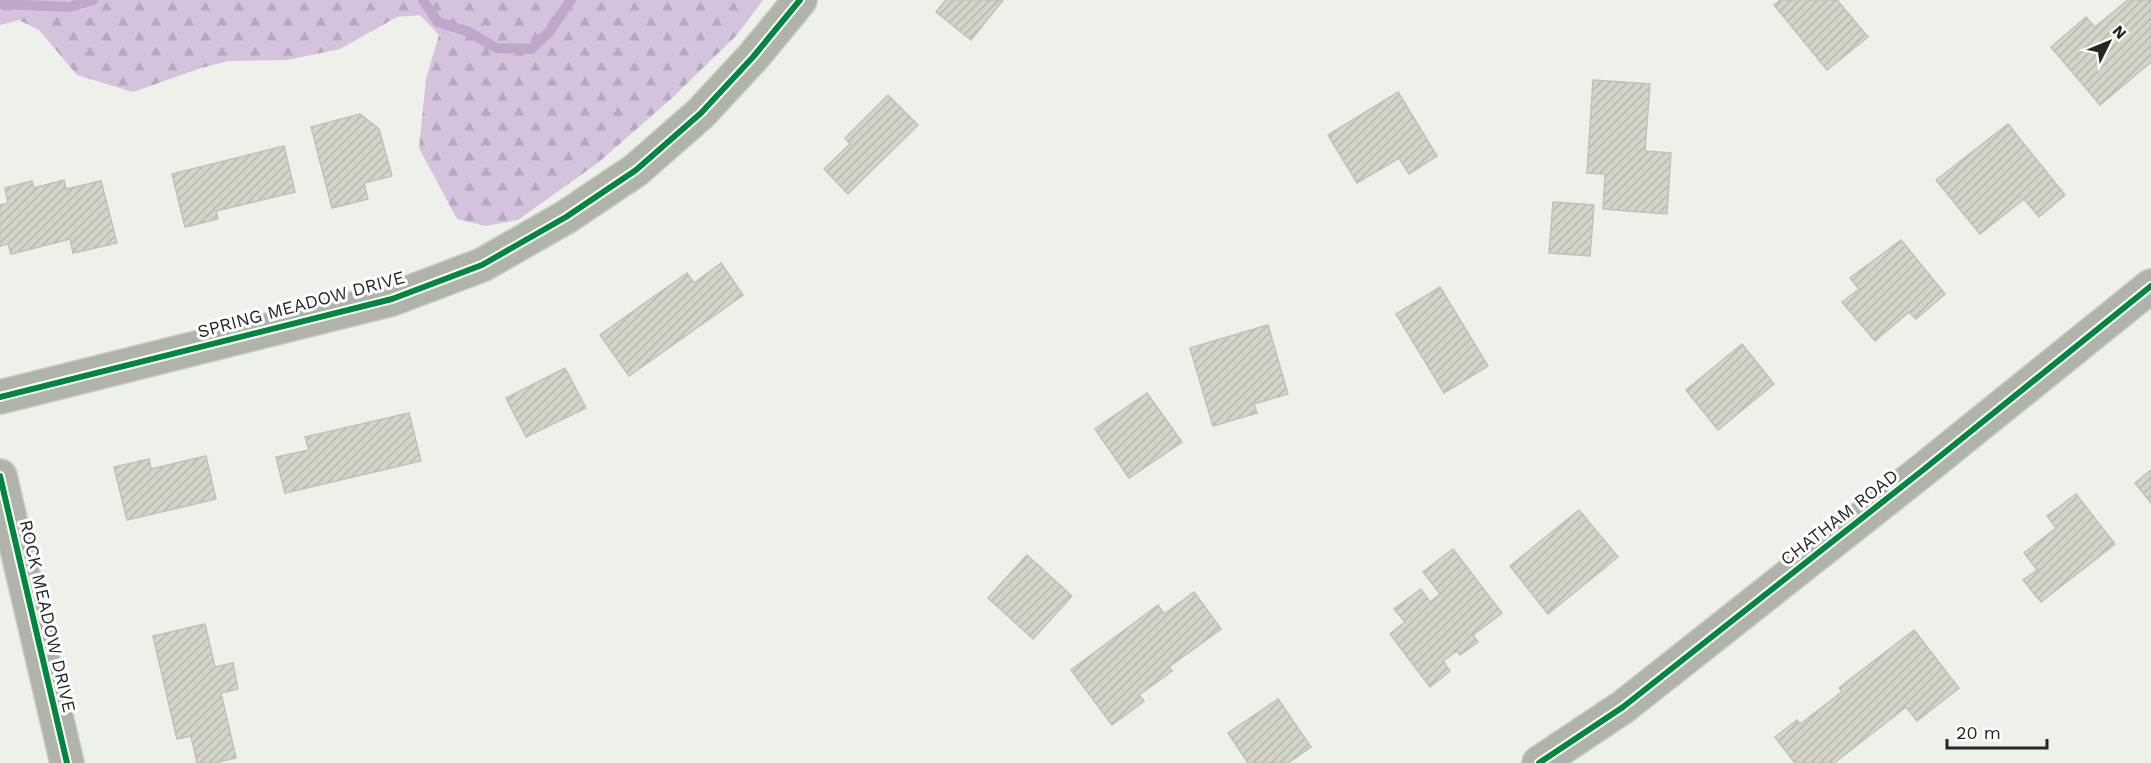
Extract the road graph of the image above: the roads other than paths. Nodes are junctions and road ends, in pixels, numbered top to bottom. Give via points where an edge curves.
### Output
1 (800, 0) edge
2 (2151, 286) edge
3 (0, 397) edge
4 (0, 476) edge
5 (67, 763) edge
6 (1539, 763) edge

1 - 3 street, SPRING MEADOW DRIVE via 701,113 636,170 566,218 482,265 392,299
2 - 6 street, CHATHAM ROAD via 1623,707
4 - 5 street, ROCK MEADOW DRIVE

